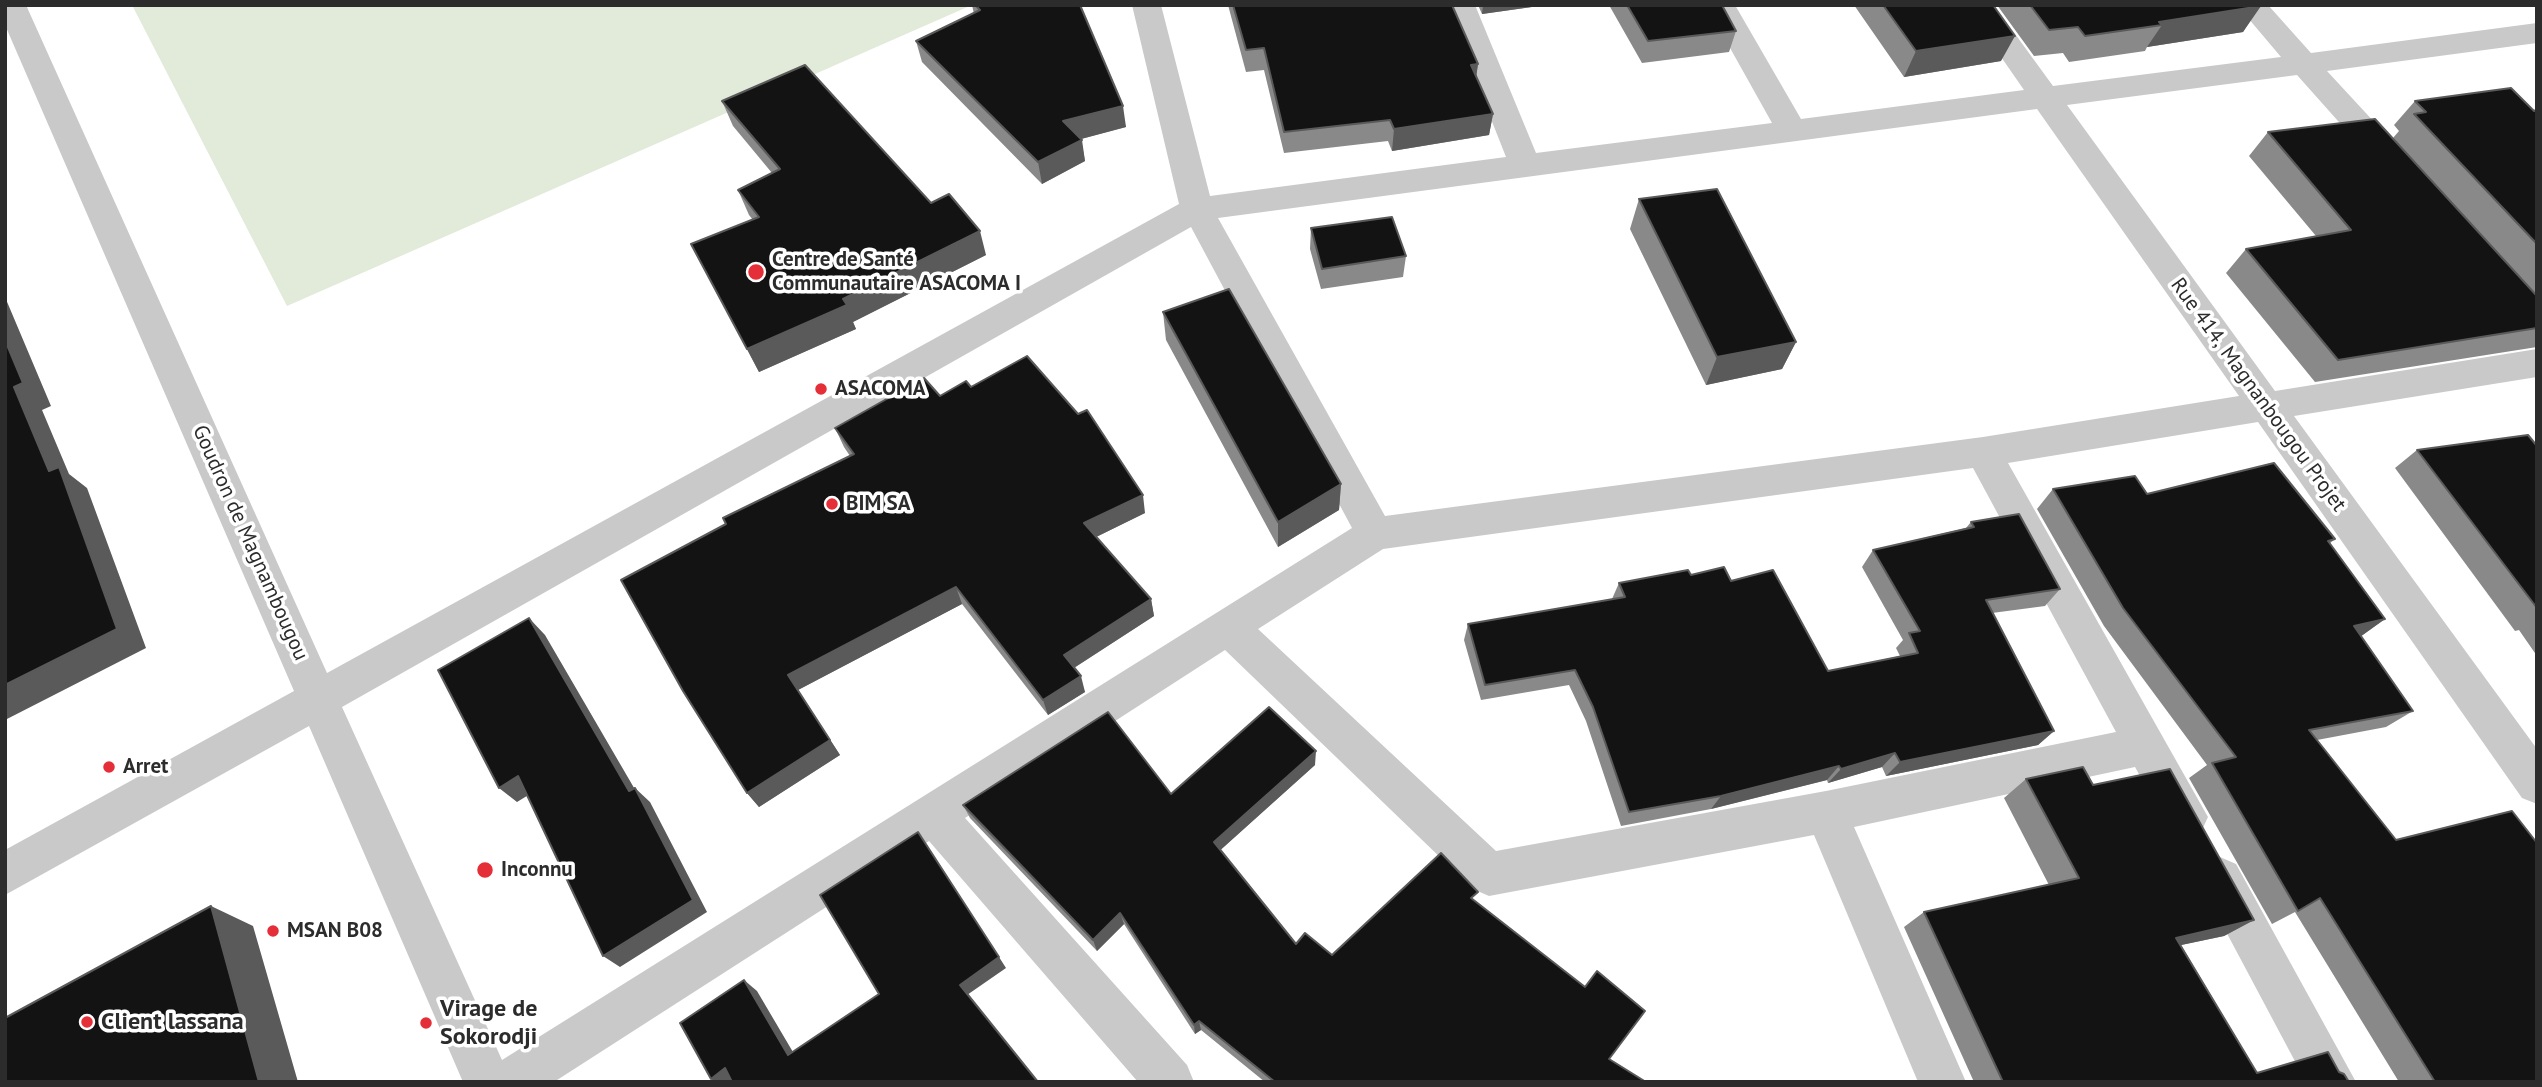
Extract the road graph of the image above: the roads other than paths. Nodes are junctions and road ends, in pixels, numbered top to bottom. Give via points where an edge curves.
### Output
1 (11, 5) edge
2 (1146, 5) edge
3 (1460, 5) edge
4 (1720, 5) edge
5 (1979, 5) edge
6 (2251, 5) edge
7 (2514, 5) edge
8 (2537, 26) edge
9 (2537, 33) edge
10 (2302, 62) junction
11 (2044, 96) junction
12 (1792, 130) junction
13 (1525, 165) junction
14 (2410, 182) edge
15 (1197, 209) junction
16 (2537, 363) edge
17 (2266, 407) junction
18 (1983, 452) junction
19 (1375, 534) junction
20 (1228, 627) junction
21 (319, 698) junction
22 (2145, 745) junction
23 (2537, 784) edge
24 (1826, 811) junction
25 (933, 814) junction
26 (5, 874) edge
27 (487, 1082) edge
28 (510, 1082) edge
29 (1170, 1082) edge
30 (1942, 1082) edge
31 (2332, 1082) edge

1 - 21 street, Goudron de Magnambougou
2 - 15 street
3 - 13 street
4 - 12 street
5 - 11 street, Rue 414, Magnanbougou Projet
6 - 10 street
7 - 8 street
9 - 10 street
10 - 11 street
10 - 14 street
11 - 12 street
11 - 17 street, Rue 414, Magnanbougou Projet
12 - 13 street
13 - 15 street
15 - 19 street
15 - 21 street
16 - 17 street
17 - 18 street
17 - 23 street, Rue 414, Magnanbougou Projet
18 - 19 street
18 - 22 street
19 - 20 street
20 - 24 street via 1489,874
20 - 25 street
21 - 26 street
21 - 27 street, Goudron de Magnambougou
22 - 24 street
22 - 31 street
24 - 30 street
25 - 28 street
25 - 29 street

